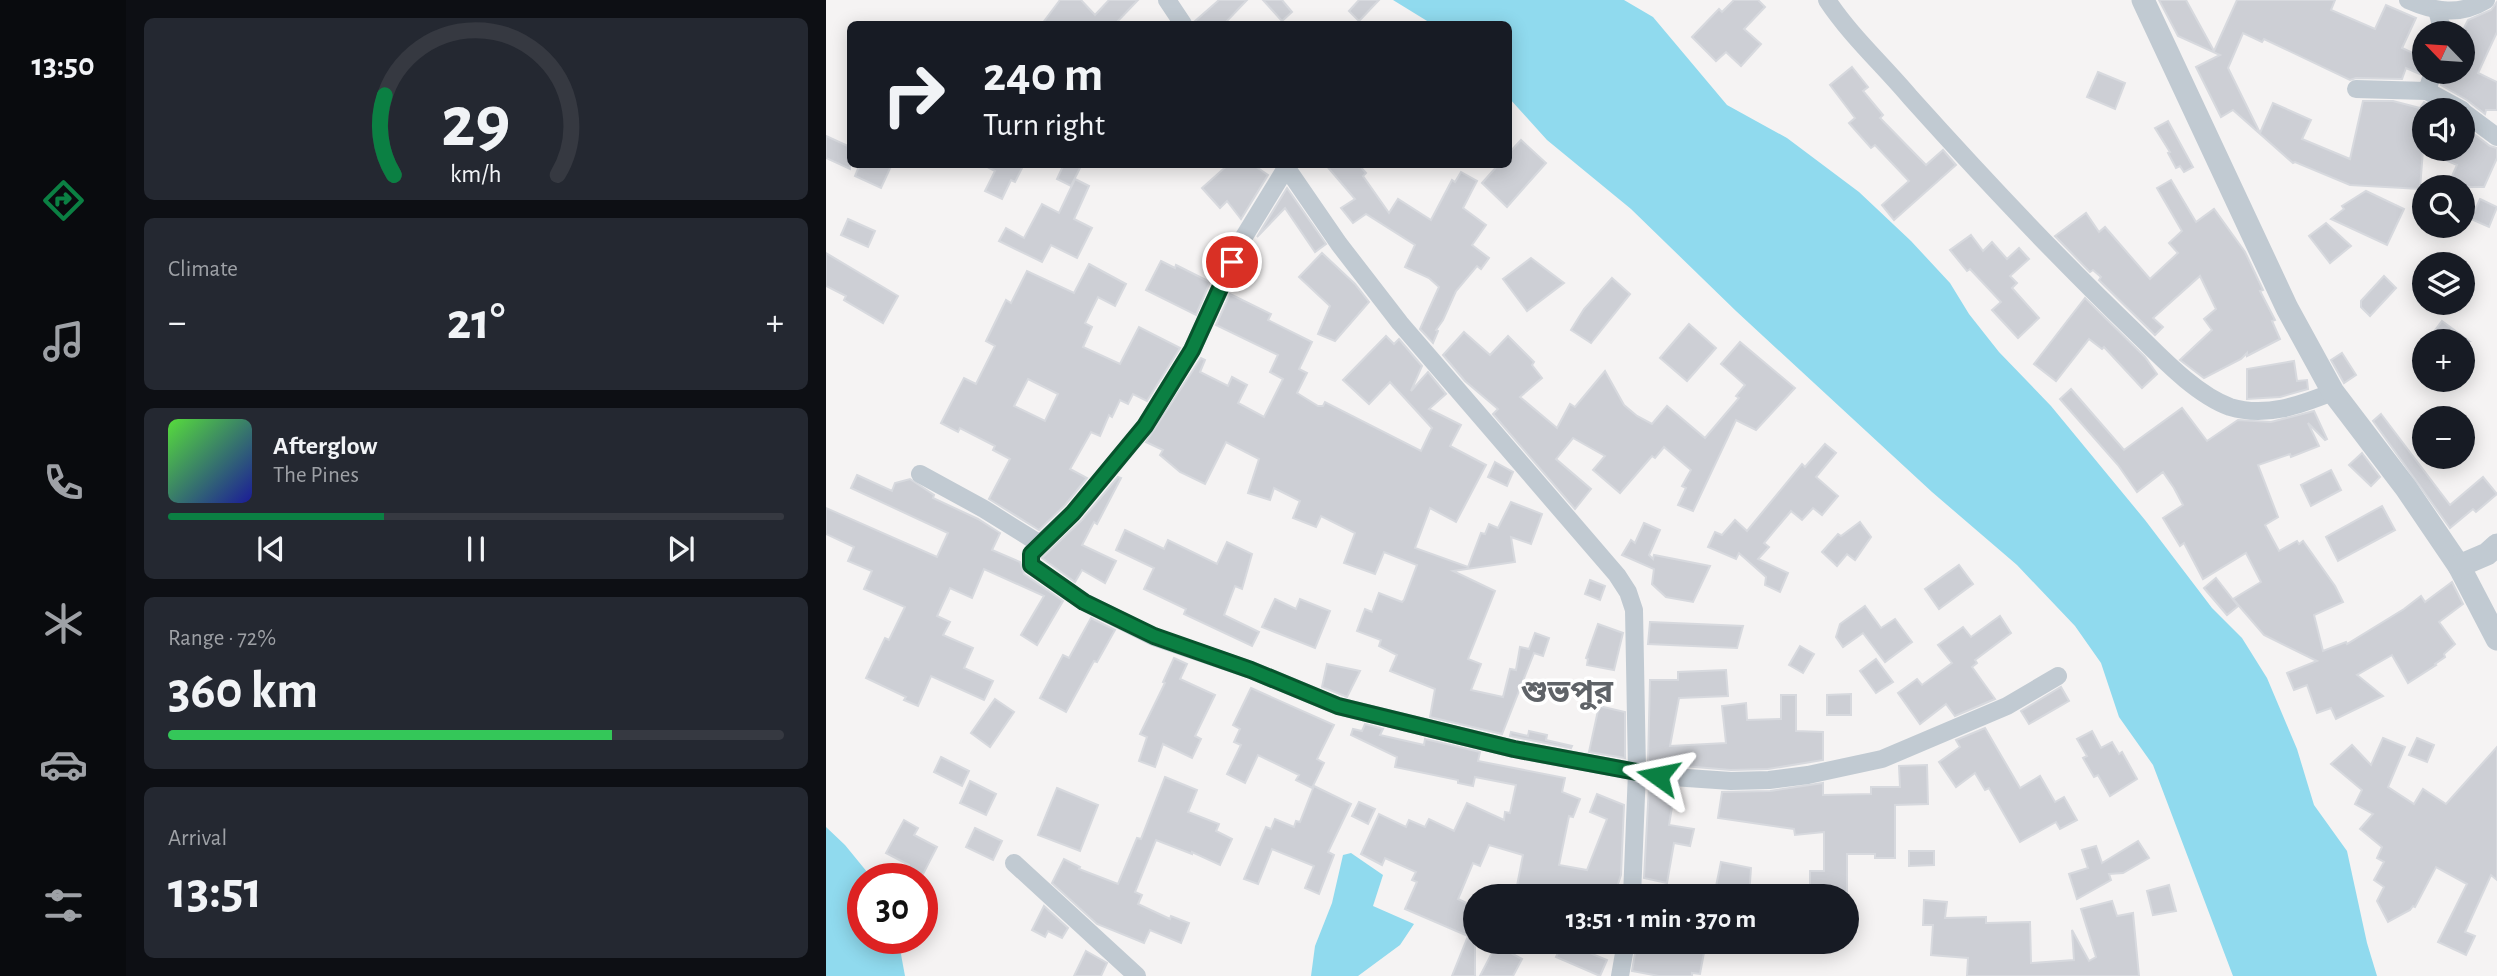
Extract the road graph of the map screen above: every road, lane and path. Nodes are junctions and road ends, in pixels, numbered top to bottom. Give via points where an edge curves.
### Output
1 (1167, 0) edge
2 (1827, 0) edge
3 (2143, 0) edge
4 (2408, 0) edge
5 (2487, 0) edge
6 (2437, 10) junction
7 (1181, 21) edge
8 (2440, 21) edge
9 (2429, 84) edge
10 (2356, 89) dead end
11 (2427, 91) junction
12 (2440, 98) edge
13 (2475, 120) edge
14 (2497, 137) edge
15 (1284, 168) edge
16 (1286, 168) edge
17 (2333, 392) junction
18 (920, 474) dead end
19 (1040, 544) junction
20 (2497, 545) edge
21 (2459, 566) junction
22 (2497, 639) edge
23 (2058, 676) dead end
24 (1637, 771) junction
25 (1014, 863) dead end
26 (1632, 884) edge
27 (1624, 954) edge
28 (1137, 976) edge
29 (1620, 976) edge

1 - 7 street
2 - 17 street via 2057,256 2198,389 2249,412 2297,406
3 - 17 street via 2287,308
4 - 6 street
5 - 6 street via 2473,8
6 - 8 street
9 - 11 street
10 - 11 street
11 - 12 street
13 - 14 street
15 - 19 street via 1242,240 1192,350 1145,426 1073,513
16 - 24 street via 1400,323 1628,592 1634,610
17 - 21 street
18 - 19 street
19 - 24 street via 1031,554 1031,565 1084,602 1154,636 1338,706 1514,749
20 - 21 street
21 - 22 street
23 - 24 street via 2007,706 1882,759 1844,768 1769,780 1686,779
24 - 26 street
25 - 28 street
27 - 29 street

